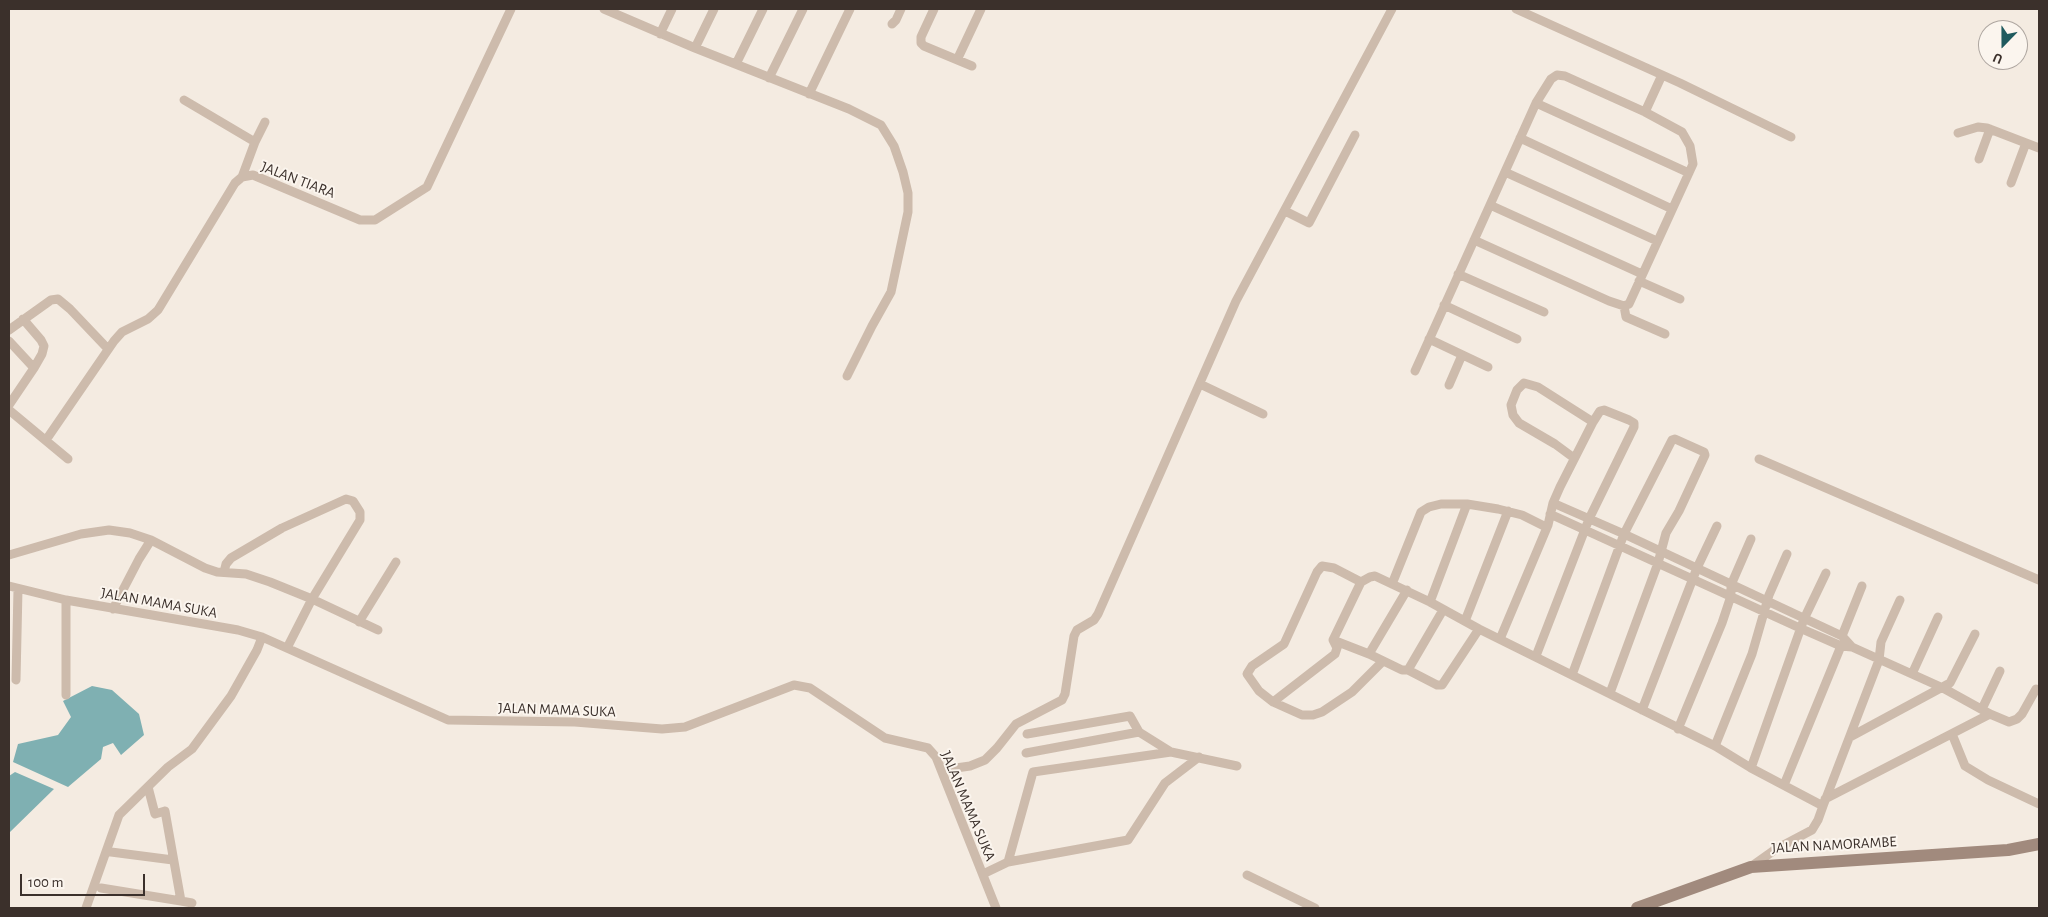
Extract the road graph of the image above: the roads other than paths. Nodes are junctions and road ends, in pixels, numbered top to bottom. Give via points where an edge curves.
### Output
1 (511, 9) edge
2 (604, 9) edge
3 (672, 9) edge
4 (714, 9) edge
5 (763, 9) edge
6 (803, 9) edge
7 (850, 9) edge
8 (901, 9) edge
9 (981, 9) edge
10 (1392, 9) edge
11 (1516, 9) edge
12 (932, 10) edge
13 (892, 24) dead end
14 (660, 34) junction
15 (695, 48) junction
16 (956, 60) junction
17 (736, 64) junction
18 (972, 66) dead end
19 (1662, 75) junction
20 (769, 78) junction
21 (809, 94) junction
22 (184, 100) dead end
23 (1536, 103) junction
24 (1645, 112) junction
25 (265, 122) dead end
26 (1990, 129) junction
27 (1958, 134) dead end
28 (1355, 135) dead end
29 (1791, 137) dead end
30 (1520, 138) junction
31 (255, 142) junction
32 (2026, 143) junction
33 (2039, 146) edge
34 (1979, 159) dead end
35 (1505, 172) junction
36 (1689, 173) junction
37 (242, 176) junction
38 (2011, 183) dead end
39 (1490, 205) junction
40 (1672, 209) junction
41 (1285, 211) junction
42 (1474, 240) junction
43 (1657, 241) junction
44 (1458, 274) junction
45 (1641, 278) junction
46 (1680, 299) dead end
47 (1444, 305) junction
48 (1624, 306) junction
49 (1544, 312) dead end
50 (22, 319) junction
51 (9, 330) edge
52 (1664, 334) dead end
53 (1429, 339) junction
54 (1517, 339) dead end
55 (9, 341) edge
56 (108, 349) junction
57 (1462, 355) junction
58 (1488, 367) dead end
59 (34, 368) junction
60 (1414, 370) dead end
61 (847, 376) dead end
62 (1200, 384) junction
63 (1449, 385) dead end
64 (9, 405) edge
65 (9, 410) edge
66 (1263, 414) dead end
67 (1593, 422) junction
68 (46, 440) junction
69 (1574, 458) junction
70 (68, 459) dead end
71 (1759, 459) dead end
72 (1553, 503) junction
73 (1467, 504) junction
74 (1508, 511) junction
75 (1550, 514) junction
76 (1589, 519) junction
77 (1717, 526) dead end
78 (1546, 527) junction
79 (1585, 530) junction
80 (1624, 534) junction
81 (151, 540) junction
82 (1751, 540) dead end
83 (1620, 545) junction
84 (1660, 551) junction
85 (1787, 554) dead end
86 (9, 555) edge
87 (396, 562) dead end
88 (1658, 563) junction
89 (1697, 568) junction
90 (224, 572) junction
91 (1826, 573) dead end
92 (1693, 579) junction
93 (2039, 580) edge
94 (1362, 582) junction
95 (1392, 584) junction
96 (1731, 586) junction
97 (1862, 586) dead end
98 (13, 588) edge
99 (1407, 590) junction
100 (1731, 596) junction
101 (312, 599) junction
102 (66, 600) junction
103 (1900, 600) dead end
104 (1430, 602) junction
105 (1768, 602) junction
106 (113, 609) junction
107 (1443, 610) junction
108 (1766, 613) junction
109 (1938, 617) dead end
110 (1804, 619) junction
111 (1464, 621) junction
112 (360, 622) junction
113 (1480, 629) junction
114 (1802, 629) junction
115 (378, 630) dead end
116 (1974, 634) dead end
117 (1842, 636) junction
118 (262, 637) junction
119 (1500, 639) junction
120 (1333, 640) junction
121 (1841, 646) junction
122 (1852, 647) junction
123 (287, 648) junction
124 (1369, 654) junction
125 (1536, 656) junction
126 (13, 658) edge
127 (1879, 660) junction
128 (1383, 661) junction
129 (1408, 670) junction
130 (2000, 671) dead end
131 (1912, 674) junction
132 (1572, 676) junction
133 (16, 680) dead end
134 (1943, 688) junction
135 (2036, 689) dead end
136 (1610, 692) junction
137 (66, 695) dead end
138 (1273, 702) junction
139 (1642, 710) junction
140 (1986, 712) junction
141 (1678, 729) junction
142 (1139, 732) junction
143 (1027, 734) dead end
144 (1952, 734) junction
145 (1850, 737) junction
146 (1714, 746) junction
147 (1171, 752) junction
148 (1026, 753) dead end
149 (1199, 757) junction
150 (1237, 766) dead end
151 (940, 767) junction
152 (1751, 768) junction
153 (1784, 785) junction
154 (148, 787) junction
155 (1824, 802) junction
156 (2039, 804) edge
157 (2039, 844) edge
158 (111, 852) dead end
159 (173, 860) junction
160 (1008, 862) junction
161 (1751, 867) junction
162 (983, 874) junction
163 (1247, 875) dead end
164 (101, 888) dead end
165 (180, 901) junction
166 (192, 903) dead end
167 (86, 908) edge
168 (996, 908) edge
169 (1315, 908) edge
170 (1637, 908) edge

1 - 37 street, JALAN TIARA via 427,187 400,205 374,220 360,220 254,176
2 - 14 street
3 - 14 street
4 - 15 street
5 - 17 street
6 - 20 street
7 - 21 street
8 - 13 street
9 - 16 street
10 - 41 street
11 - 19 street
12 - 16 street via 921,43
14 - 15 street
15 - 17 street
16 - 18 street
17 - 20 street
19 - 24 street
19 - 29 street
20 - 21 street
21 - 61 street via 881,125 894,146 908,193 891,292
22 - 31 street
23 - 24 street via 1557,75
23 - 30 street
23 - 36 street
24 - 36 street via 1682,132 1690,146 1693,164
25 - 31 street
26 - 27 street via 1978,127
26 - 32 street
26 - 34 street
28 - 41 street via 1309,224
30 - 35 street
30 - 40 street
31 - 37 street
32 - 33 street
32 - 38 street
35 - 39 street
35 - 43 street
36 - 40 street
37 - 56 street, JALAN TIARA via 158,310 122,332
39 - 42 street
39 - 45 street
40 - 43 street
41 - 62 street via 1236,301
42 - 44 street
42 - 48 street
43 - 45 street
44 - 47 street
44 - 49 street
45 - 46 street
45 - 48 street via 1629,304
47 - 53 street
47 - 54 street
48 - 52 street via 1626,317
50 - 51 street
50 - 56 street via 51,300 58,299
50 - 59 street via 44,346
53 - 57 street
53 - 60 street
55 - 59 street
56 - 68 street, JALAN TIARA
57 - 58 street
57 - 63 street
59 - 64 street
62 - 66 street
62 - 151 street via 1098,614 1074,636 1062,700 1016,724 985,760 970,766
65 - 68 street
67 - 69 street
67 - 69 street via 1538,387 1524,384 1517,390 1511,405 1519,423
67 - 76 street via 1604,410 1629,420 1634,427
68 - 70 street
69 - 72 street
71 - 93 street
72 - 75 street
72 - 76 street
73 - 74 street
73 - 95 street via 1429,506 1421,512
73 - 104 street
74 - 78 street
74 - 111 street
75 - 78 street
75 - 79 street
76 - 79 street
76 - 80 street
77 - 89 street
78 - 119 street
79 - 83 street
79 - 125 street
80 - 83 street
80 - 84 street
80 - 84 street via 1672,440 1700,450 1705,455
81 - 86 street via 108,530 81,534
81 - 90 street via 205,568
81 - 106 street
82 - 96 street
83 - 88 street
83 - 132 street
84 - 88 street
84 - 89 street
85 - 105 street
87 - 112 street
88 - 92 street
88 - 136 street
89 - 92 street
89 - 96 street
90 - 101 street via 246,574
90 - 101 street via 231,558 282,528 350,499 360,512 360,520
91 - 110 street
92 - 100 street
92 - 139 street
94 - 95 street via 1375,576
94 - 120 street
94 - 138 street via 1334,568 1325,566 1317,572 1284,644 1248,671 1248,676 1259,690
95 - 99 street
96 - 100 street
96 - 105 street
97 - 117 street
98 - 102 street, JALAN MAMA SUKA
98 - 126 street
99 - 104 street
99 - 124 street
100 - 108 street
100 - 141 street
101 - 112 street
101 - 123 street
102 - 106 street, JALAN MAMA SUKA
102 - 137 street
103 - 127 street via 1881,642
104 - 107 street
105 - 108 street
105 - 110 street
106 - 118 street, JALAN MAMA SUKA
107 - 111 street
107 - 129 street
108 - 114 street
108 - 146 street
109 - 131 street
110 - 114 street
110 - 117 street
111 - 113 street
112 - 115 street
113 - 119 street
113 - 129 street via 1442,686
114 - 121 street
114 - 152 street
116 - 134 street via 1950,683
117 - 122 street
118 - 123 street, JALAN MAMA SUKA
118 - 154 street via 231,696 192,749
119 - 125 street
120 - 124 street
120 - 138 street via 1337,648 1335,654
121 - 122 street
121 - 153 street
122 - 127 street
123 - 151 street, JALAN MAMA SUKA via 448,720 574,722 662,729 685,727 794,685 810,688 885,738 928,748
124 - 128 street
125 - 132 street
126 - 133 street
127 - 131 street
127 - 145 street
128 - 129 street
128 - 138 street via 1352,692 1322,712 1302,715
130 - 140 street
131 - 134 street
132 - 136 street
134 - 140 street
134 - 145 street
135 - 140 street via 2017,719 2009,722
136 - 139 street
139 - 141 street
140 - 144 street
141 - 146 street
142 - 143 street via 1130,716
142 - 147 street
142 - 148 street
144 - 155 street
144 - 156 street via 1965,766
145 - 155 street
146 - 152 street
147 - 149 street
147 - 160 street via 1033,772
149 - 150 street
149 - 160 street via 1165,783 1128,840
151 - 162 street, JALAN MAMA SUKA
152 - 153 street
153 - 155 street
154 - 159 street via 155,814 165,811
154 - 167 street via 119,816
155 - 161 street via 1812,830
157 - 161 main road, JALAN NAMORAMBE via 1989,852
158 - 159 street
159 - 165 street
160 - 162 street
161 - 170 main road, JALAN NAMORAMBE
162 - 168 street, JALAN MAMA SUKA
163 - 169 street
164 - 165 street
165 - 166 street

